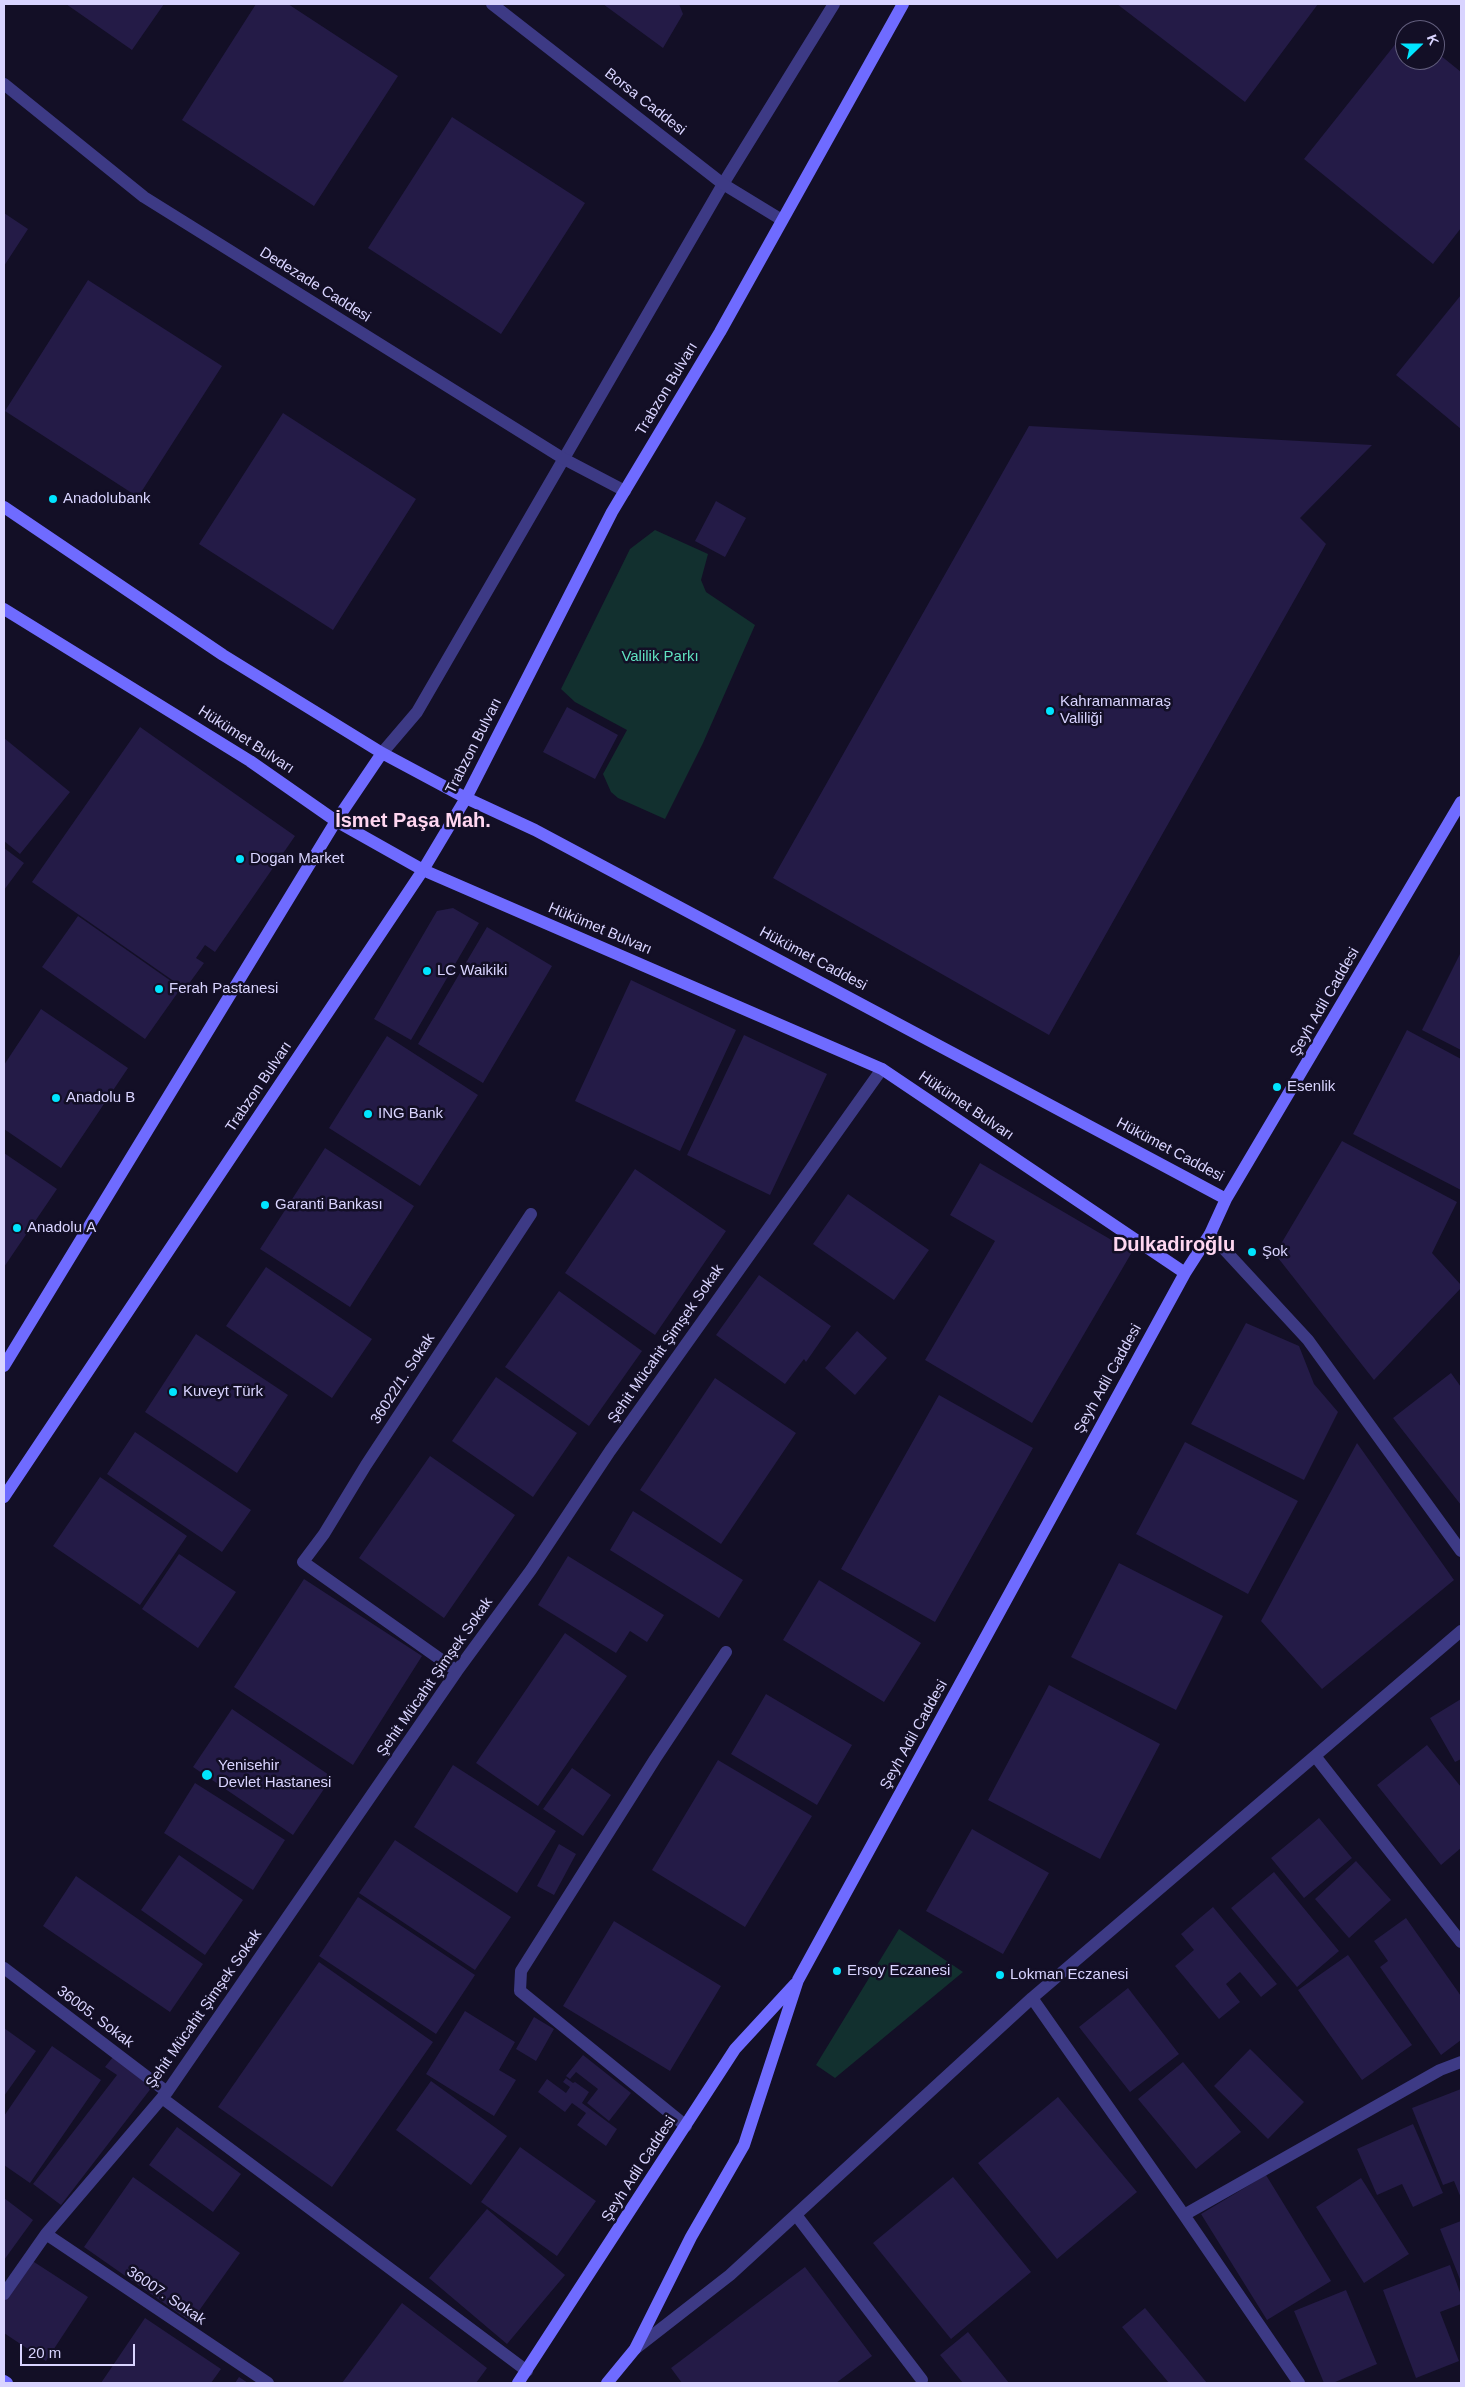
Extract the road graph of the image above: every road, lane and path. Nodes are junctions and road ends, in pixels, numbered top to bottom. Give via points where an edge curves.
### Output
1 (492, 4) edge
2 (834, 4) edge
3 (903, 4) edge
4 (4, 84) edge
5 (723, 184) junction
6 (782, 220) junction
7 (564, 459) junction
8 (625, 491) junction
9 (4, 506) edge
10 (4, 609) edge
11 (382, 753) junction
12 (466, 798) junction
13 (1461, 802) edge
14 (336, 821) junction
15 (422, 870) junction
16 (882, 1069) junction
17 (1226, 1198) junction
18 (531, 1214) dead end
19 (1210, 1234) junction
20 (1185, 1273) junction
21 (4, 1366) edge
22 (4, 1497) edge
23 (1461, 1551) edge
24 (1461, 1631) edge
25 (726, 1652) dead end
26 (457, 1671) junction
27 (1314, 1756) junction
28 (1461, 1942) edge
29 (4, 1968) edge
30 (798, 1980) junction
31 (1032, 1998) junction
32 (1461, 2062) edge
33 (165, 2095) junction
34 (686, 2126) junction
35 (796, 2215) junction
36 (1184, 2215) junction
37 (46, 2234) junction
38 (4, 2294) edge
39 (635, 2350) junction
40 (527, 2371) junction
41 (922, 2380) dead end
42 (4, 2381) edge
43 (7, 2383) edge
44 (268, 2383) edge
45 (518, 2383) edge
46 (607, 2383) edge
47 (1299, 2383) edge

1 - 5 street, Borsa Caddesi
2 - 5 street
3 - 6 main road, Trabzon Bulvarı
4 - 7 street, Dedezade Caddesi via 144,197
5 - 6 street, Borsa Caddesi
5 - 7 street
6 - 8 main road, Trabzon Bulvarı
7 - 8 street, Dedezade Caddesi
7 - 11 street via 417,712
8 - 12 main road, Trabzon Bulvarı
9 - 11 main road via 222,655
10 - 14 main road, Hükümet Bulvarı via 250,761
11 - 12 main road, Hükümet Caddesi
11 - 14 main road
12 - 15 main road, Trabzon Bulvarı
12 - 17 main road, Hükümet Caddesi via 536,830
13 - 17 main road, Şeyh Adil Caddesi
14 - 15 main road, Hükümet Bulvarı
14 - 21 main road
15 - 16 main road, Hükümet Bulvarı
15 - 22 main road, Trabzon Bulvarı
16 - 20 main road, Hükümet Bulvarı
16 - 26 street, Şehit Mücahit Şimşek Sokak
17 - 19 main road, Şeyh Adil Caddesi
18 - 26 street, 36022/1. Sokak via 304,1562
19 - 20 main road, Şeyh Adil Caddesi
19 - 23 street via 1308,1340
20 - 30 main road, Şeyh Adil Caddesi
24 - 27 street
25 - 34 street via 521,1971 520,1991
26 - 33 street, Şehit Mücahit Şimşek Sokak
27 - 28 street
27 - 31 street
29 - 33 street, 36005. Sokak
30 - 34 main road, Şeyh Adil Caddesi via 735,2049
30 - 39 main road, Şeyh Adil Caddesi via 744,2145 691,2237
31 - 35 street
31 - 36 street
32 - 36 street via 1440,2070
33 - 37 street, Şehit Mücahit Şimşek Sokak
33 - 40 street, 36005. Sokak
34 - 40 main road, Şeyh Adil Caddesi
35 - 39 street via 730,2276
35 - 41 street
36 - 47 street
37 - 38 street, Şehit Mücahit Şimşek Sokak
37 - 44 street, 36007. Sokak
39 - 46 main road, Şeyh Adil Caddesi
40 - 45 main road, Şeyh Adil Caddesi
42 - 43 main road

